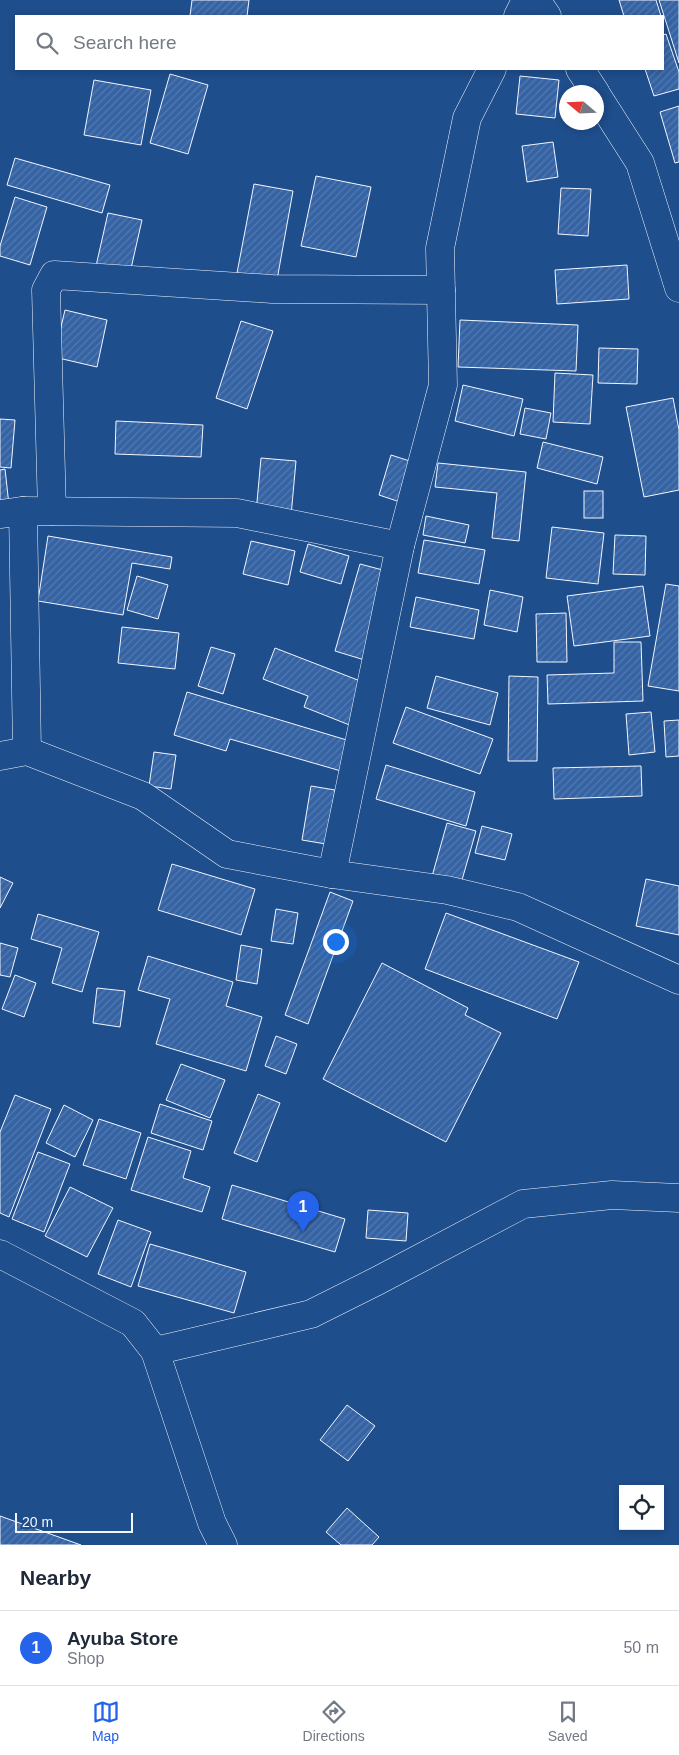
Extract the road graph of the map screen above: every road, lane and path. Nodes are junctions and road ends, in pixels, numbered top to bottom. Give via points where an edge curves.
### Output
1 (526, 0) edge
2 (536, 0) edge
3 (518, 15) edge
4 (546, 15) edge
5 (491, 70) edge
6 (581, 70) edge
7 (590, 85) edge
8 (604, 107) edge
9 (679, 288) edge
10 (441, 290) junction
11 (52, 511) junction
12 (11, 513) edge
13 (400, 546) junction
14 (27, 751) junction
15 (0, 756) edge
16 (332, 874) junction
17 (679, 980) edge
18 (679, 1198) edge
19 (0, 1254) edge
20 (155, 1351) junction
21 (223, 1545) edge

1 - 3 street
2 - 4 street
5 - 10 street via 467,118 440,248
6 - 7 street
8 - 9 street via 640,163
10 - 11 street via 272,290 54,275 46,290
10 - 13 street via 443,385
11 - 12 street
11 - 13 street via 237,513
12 - 14 street
13 - 16 street
14 - 15 street
14 - 16 street via 143,796 227,854
16 - 17 street via 446,890 518,907
18 - 20 street via 612,1195 523,1204 311,1314
19 - 20 street via 133,1323
20 - 21 street via 212,1523

